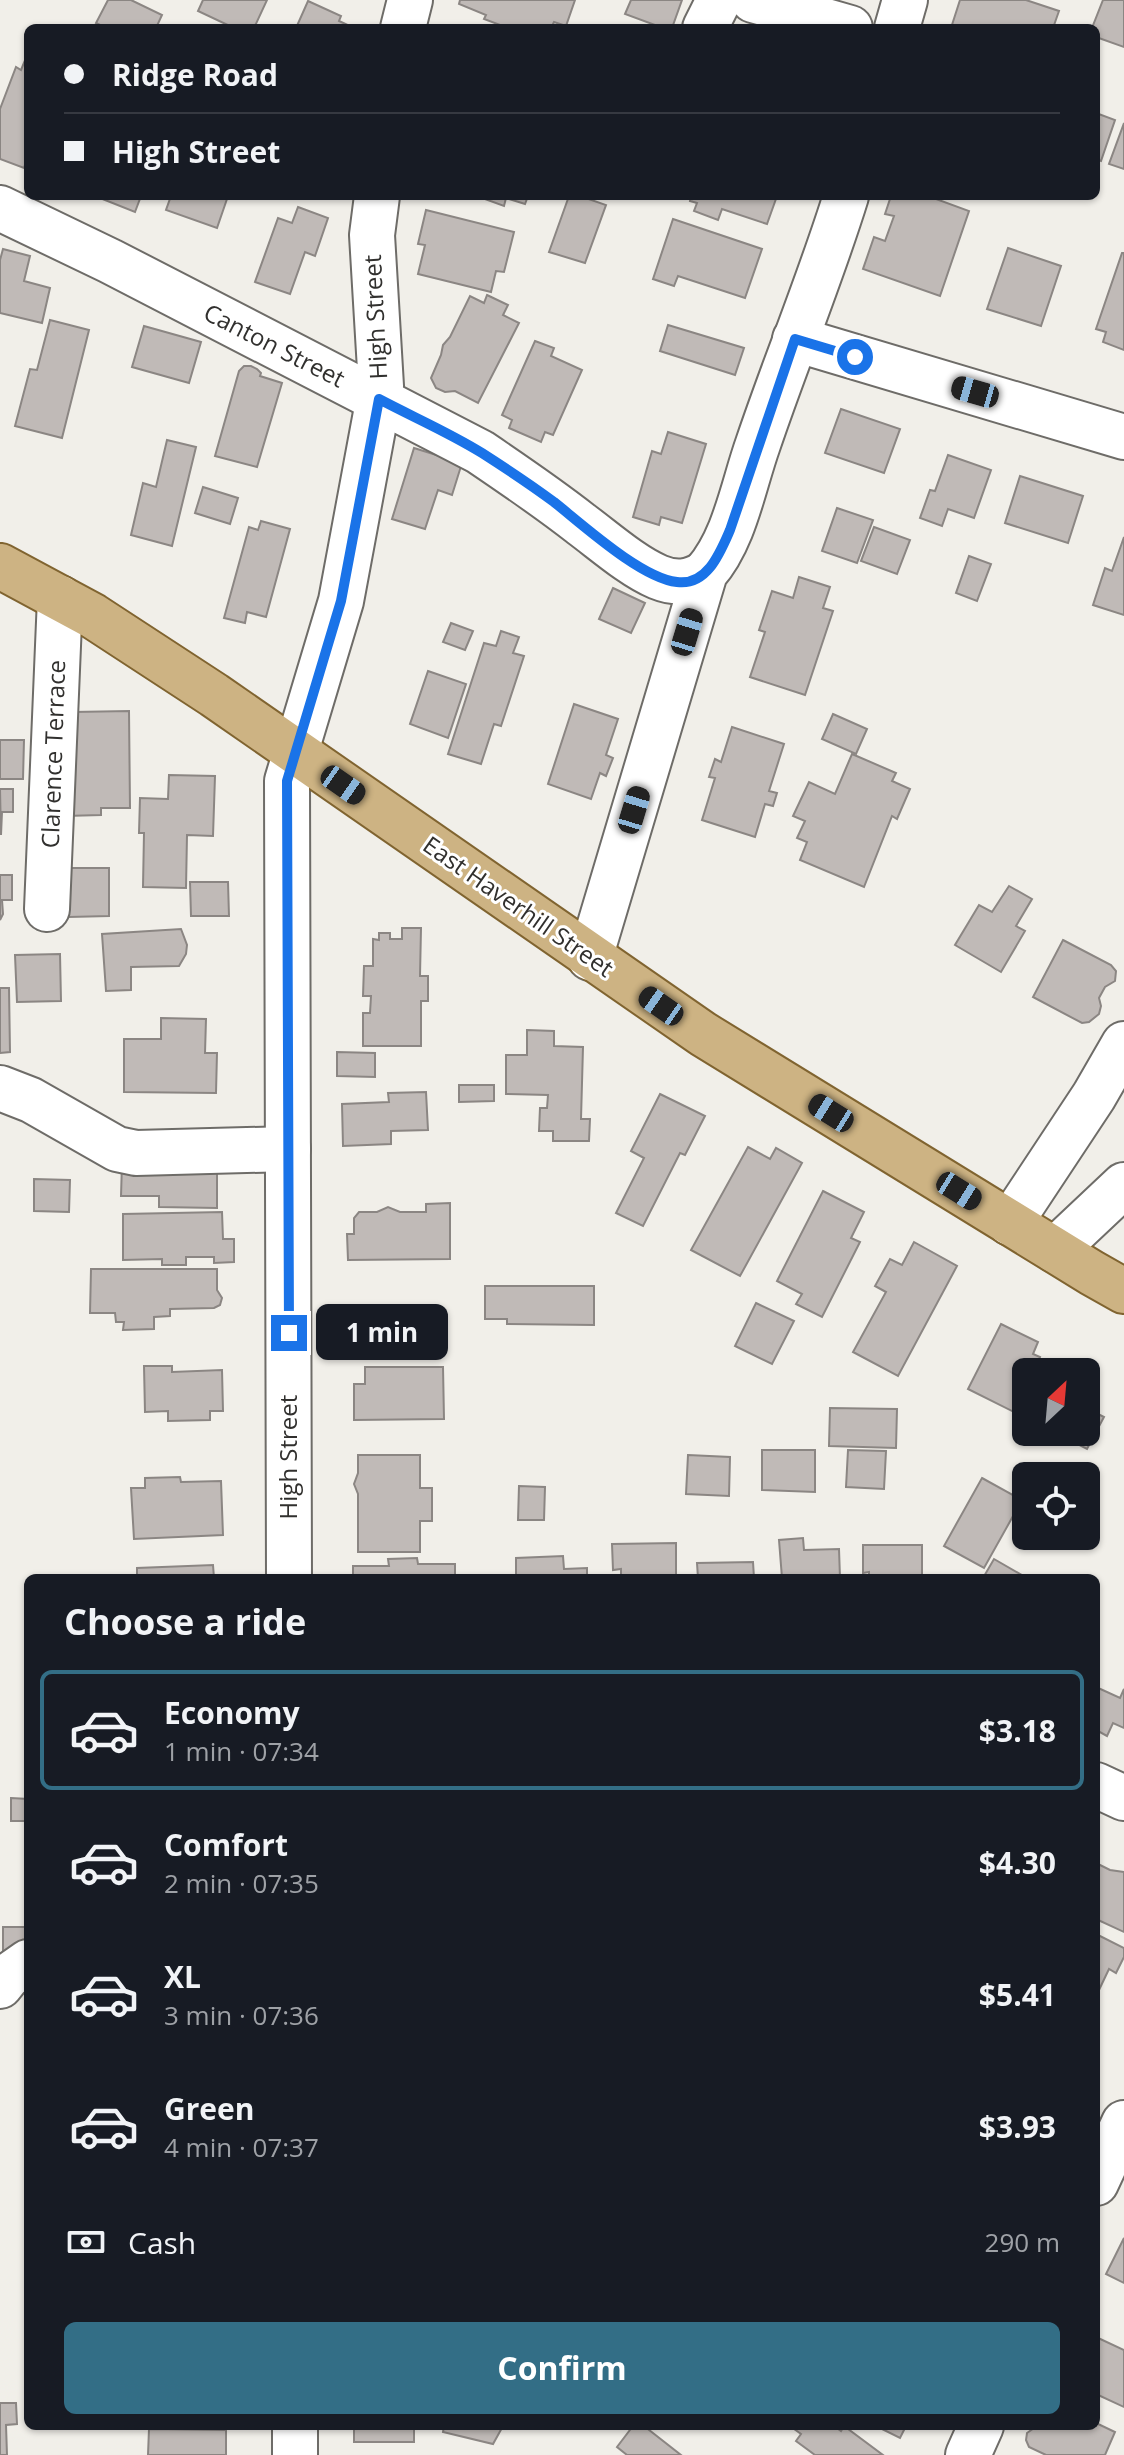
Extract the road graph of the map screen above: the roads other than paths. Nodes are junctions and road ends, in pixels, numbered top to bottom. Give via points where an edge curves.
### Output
1 (719, 0) edge
2 (753, 0) edge
3 (905, 0) edge
4 (707, 24) edge
5 (836, 24) edge
6 (898, 24) edge
7 (376, 200) edge
8 (845, 200) edge
9 (0, 208) edge
10 (795, 339) junction
11 (379, 399) junction
12 (1124, 437) edge
13 (0, 566) edge
14 (705, 573) junction
15 (60, 598) junction
16 (296, 752) junction
17 (47, 909) dead end
18 (590, 958) junction
19 (1124, 1044) edge
20 (0, 1088) edge
21 (288, 1149) junction
22 (1124, 1185) edge
23 (1010, 1223) junction
24 (1055, 1250) junction
25 (1124, 1291) edge
26 (289, 1574) edge
27 (1100, 1787) edge
28 (1124, 1798) edge
29 (24, 1965) edge
30 (0, 1986) edge
31 (295, 2430) edge
32 (979, 2430) edge
33 (295, 2455) edge
34 (968, 2455) edge

1 - 4 street
2 - 5 street
3 - 6 street
7 - 11 street, High Street via 372,235
8 - 10 street
9 - 11 street, Canton Street
10 - 12 street
10 - 14 street via 730,530
11 - 14 street, Canton Street via 480,452 657,577 679,583
11 - 16 street, High Street via 341,601
13 - 15 main road, East Haverhill Street
14 - 18 street
15 - 16 main road, East Haverhill Street
15 - 17 street, Clarence Terrace
16 - 18 main road, East Haverhill Street
16 - 21 street, High Street via 287,781
18 - 23 main road, East Haverhill Street
19 - 23 street
20 - 21 street via 117,1149
21 - 26 street, High Street
22 - 24 street
23 - 24 main road, East Haverhill Street
24 - 25 main road, East Haverhill Street
27 - 28 street
29 - 30 street
31 - 33 street
32 - 34 street

